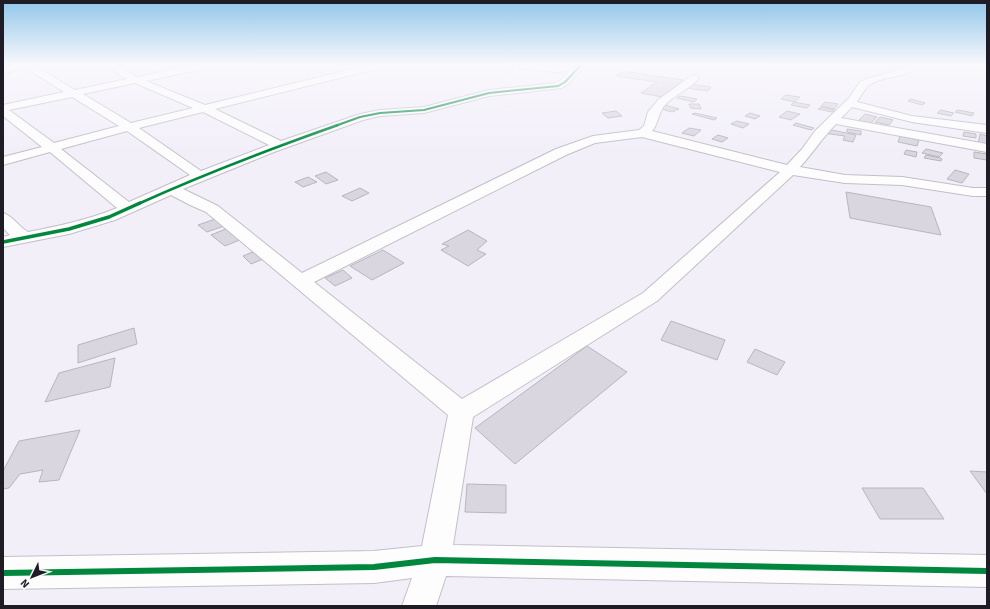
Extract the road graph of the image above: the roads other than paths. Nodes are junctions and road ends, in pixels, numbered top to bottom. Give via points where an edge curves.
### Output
1 (70, 93) edge
2 (72, 93) edge
3 (168, 93) edge
4 (263, 93) edge
5 (487, 93) edge
6 (673, 93) edge
7 (856, 93) edge
8 (850, 103) junction
9 (3, 108) edge
10 (203, 108) junction
11 (3, 111) edge
12 (906, 118) junction
13 (832, 120) junction
14 (129, 127) junction
15 (987, 129) edge
16 (898, 132) junction
17 (642, 133) junction
18 (280, 145) junction
19 (52, 148) junction
20 (987, 148) edge
21 (3, 161) edge
22 (790, 170) junction
23 (200, 176) junction
24 (172, 189) junction
25 (987, 192) edge
26 (128, 209) junction
27 (3, 218) edge
28 (26, 238) junction
29 (3, 242) edge
30 (300, 281) junction
31 (461, 412) junction
32 (436, 560) junction
33 (3, 573) edge
34 (979, 576) edge
35 (419, 606) edge

1 - 9 street
2 - 14 street
3 - 10 street
4 - 10 street
5 - 18 street via 424,110 360,117
6 - 17 street via 654,112 649,128
7 - 8 street
8 - 12 street
8 - 13 street
10 - 14 street
10 - 18 street
11 - 19 street
12 - 15 street
12 - 16 street
13 - 16 street
13 - 22 street
14 - 19 street
14 - 23 street
16 - 20 street
17 - 22 street
17 - 30 street via 593,140 561,152
18 - 23 street
19 - 21 street
19 - 26 street
22 - 25 street via 845,179 902,181
22 - 31 street via 650,297
23 - 24 street
24 - 26 street
24 - 30 street via 212,209
26 - 28 street via 69,229
27 - 28 street via 16,232
28 - 29 street
30 - 31 street
31 - 32 street
32 - 33 street via 374,568
32 - 34 street
32 - 35 street

